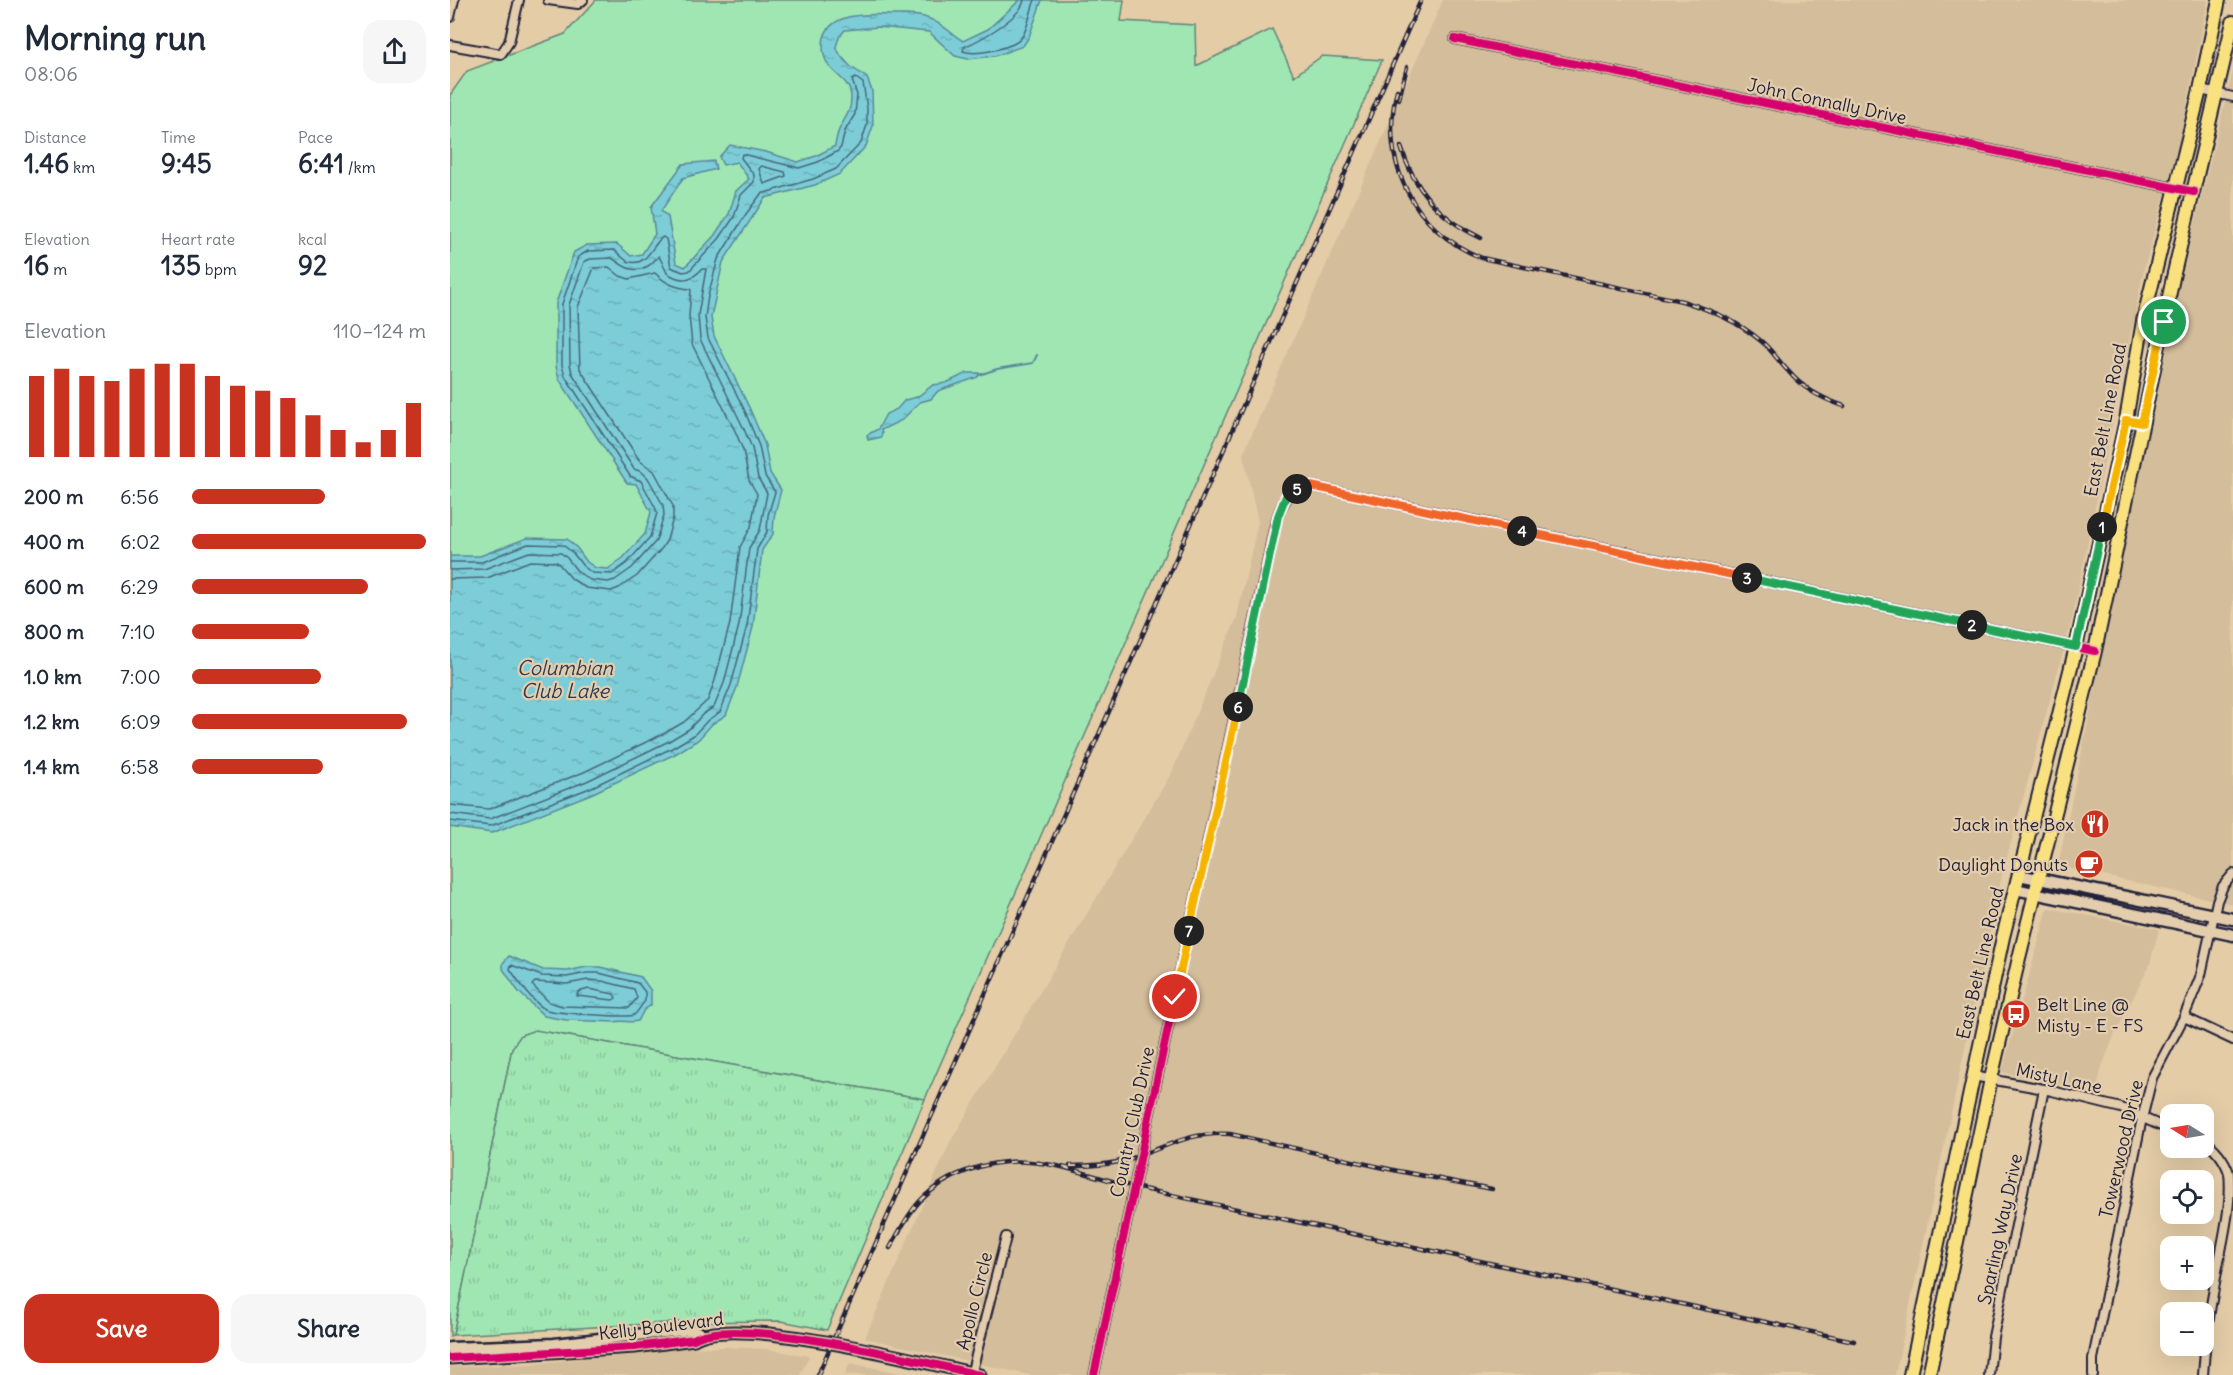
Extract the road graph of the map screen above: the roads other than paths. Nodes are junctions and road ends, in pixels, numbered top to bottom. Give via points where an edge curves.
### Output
1 (453, 0) edge
2 (519, 0) edge
3 (548, 0) edge
4 (583, 0) edge
5 (2219, 0) edge
6 (450, 17) edge
7 (2233, 22) edge
8 (1455, 39) dead end
9 (450, 45) edge
10 (2200, 90) junction
11 (2217, 93) junction
12 (2233, 97) edge
13 (2176, 189) junction
14 (2194, 192) junction
15 (2126, 420) junction
16 (2142, 423) junction
17 (2076, 647) junction
18 (2096, 651) junction
19 (2233, 874) edge
20 (2019, 875) junction
21 (2039, 879) junction
22 (2015, 889) junction
23 (2095, 891) junction
24 (2035, 894) junction
25 (2092, 906) junction
26 (2213, 915) junction
27 (2233, 919) edge
28 (2211, 931) junction
29 (2233, 936) edge
30 (2184, 1017) junction
31 (2233, 1040) edge
32 (1973, 1076) junction
33 (1991, 1079) junction
34 (2044, 1089) junction
35 (2142, 1116) junction
36 (2160, 1125) edge
37 (2214, 1149) edge
38 (1006, 1237) dead end
39 (1920, 1326) junction
40 (1938, 1330) junction
41 (450, 1348) edge
42 (507, 1350) junction
43 (450, 1358) edge
44 (974, 1374) edge
45 (1094, 1375) edge
46 (1910, 1375) edge
47 (1929, 1375) edge
48 (1989, 1375) edge
49 (2093, 1375) edge
50 (2204, 1375) edge

1 - 6 street
2 - 9 street via 509,42 501,54
3 - 4 street via 578,4
5 - 10 main road, East Belt Line Road
7 - 11 main road, East Belt Line Road
8 - 13 street, John Connally Drive
10 - 11 street
10 - 13 main road, East Belt Line Road
11 - 12 street
11 - 14 main road, East Belt Line Road
13 - 14 street, John Connally Drive
13 - 15 main road, East Belt Line Road via 2143,321
14 - 16 main road, East Belt Line Road
15 - 16 main road
15 - 17 main road, East Belt Line Road
16 - 18 main road, East Belt Line Road
17 - 18 street
17 - 20 main road, East Belt Line Road
17 - 45 street, Country Club Drive via 1311,486 1292,491 1278,516 1266,568
18 - 21 main road, East Belt Line Road
19 - 26 street, Towerwood Drive via 2223,886
20 - 21 street
20 - 22 main road, East Belt Line Road
21 - 23 street
21 - 24 main road, East Belt Line Road
22 - 24 street
22 - 32 main road, East Belt Line Road
23 - 25 street
23 - 26 street
24 - 25 street
24 - 33 main road, East Belt Line Road
25 - 28 street
26 - 27 street
26 - 28 street, Towerwood Drive
28 - 29 street
28 - 30 street, Towerwood Drive via 2201,975
30 - 31 street
30 - 35 street, Towerwood Drive via 2152,1078
32 - 33 street, Misty Lane
32 - 39 main road, East Belt Line Road
33 - 34 street, Misty Lane
33 - 40 main road, East Belt Line Road
34 - 35 street, Misty Lane
34 - 48 street, Sparling Way Drive via 1993,1337
35 - 36 street, Misty Lane
35 - 49 street, Towerwood Drive
37 - 50 street via 2229,1173 2231,1195 2211,1306
38 - 44 street, Apollo Circle
39 - 40 main road
39 - 46 main road, East Belt Line Road
40 - 47 main road, East Belt Line Road
41 - 42 street, Kelly Boulevard
42 - 43 street, Kelly Boulevard
42 - 44 street, Kelly Boulevard via 635,1347 694,1339 702,1334 765,1333

